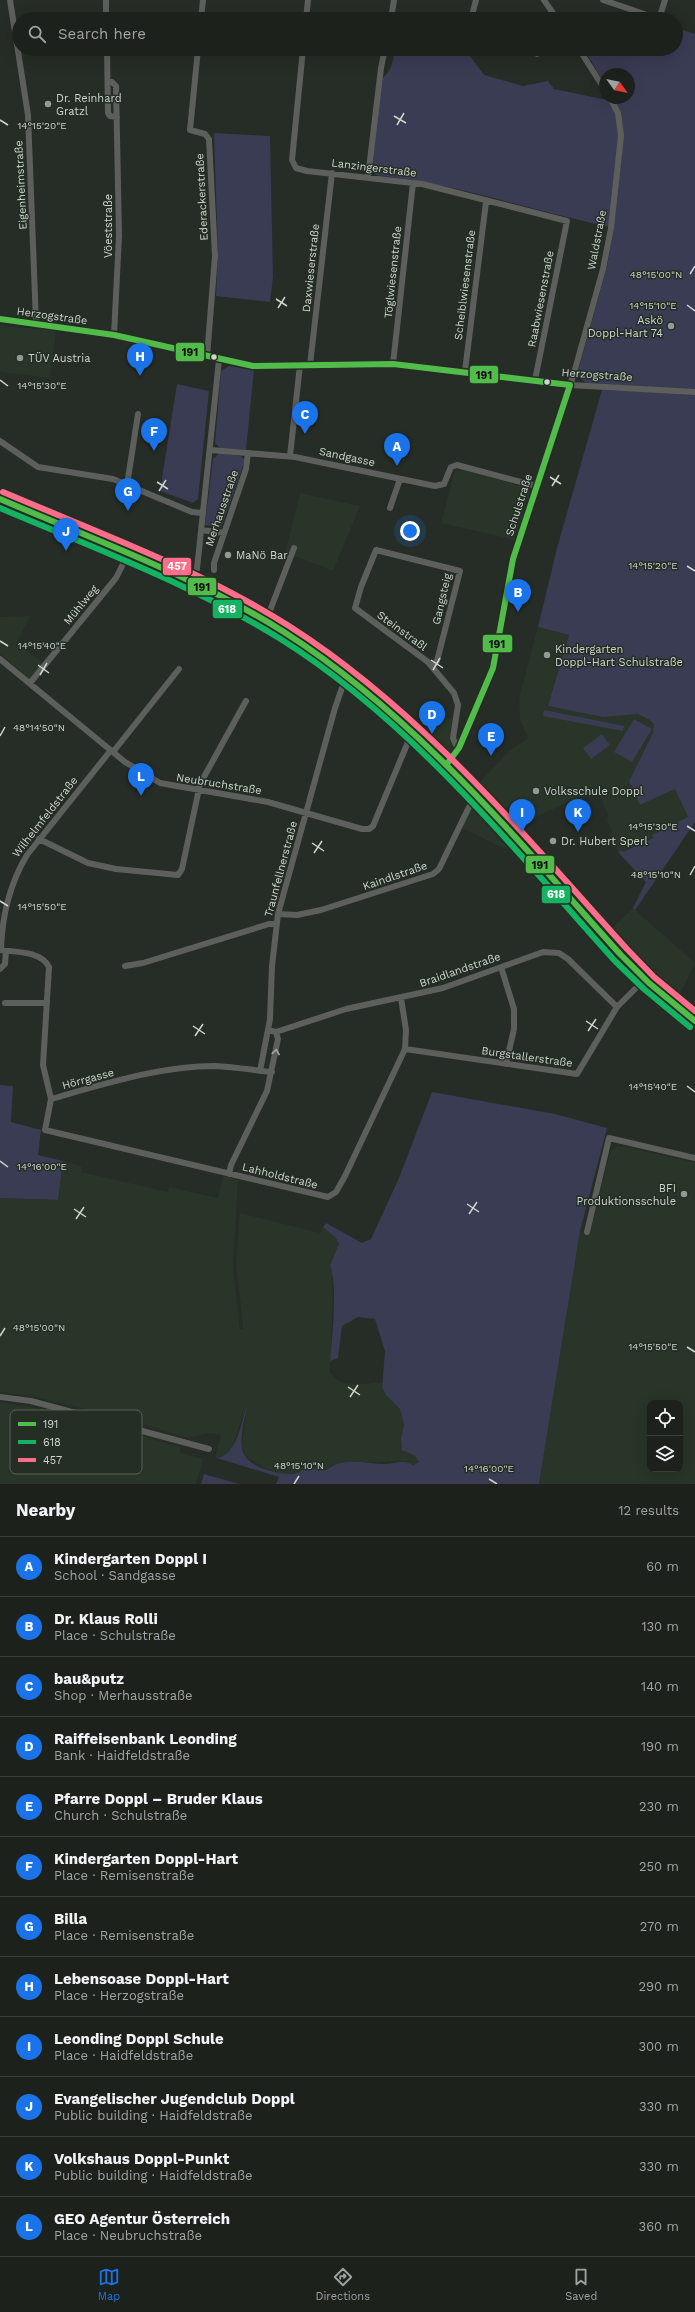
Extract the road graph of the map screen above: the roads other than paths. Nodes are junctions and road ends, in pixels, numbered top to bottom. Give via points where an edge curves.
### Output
1 (10, 0) edge
2 (106, 0) edge
3 (203, 0) edge
4 (308, 0) edge
5 (394, 0) edge
6 (476, 0) edge
7 (544, 0) edge
8 (603, 0) edge
9 (665, 0) edge
10 (106, 12) edge
11 (202, 12) edge
12 (307, 12) edge
13 (392, 12) edge
14 (473, 12) edge
15 (552, 12) edge
16 (638, 12) edge
17 (661, 12) edge
18 (12, 13) edge
19 (19, 56) edge
20 (107, 56) edge
21 (197, 56) edge
22 (302, 56) edge
23 (383, 56) edge
24 (583, 56) edge
25 (599, 81) edge
26 (108, 83) junction
27 (613, 104) edge
28 (118, 117) junction
29 (332, 174) junction
30 (368, 177) junction
31 (413, 183) junction
32 (486, 202) junction
33 (567, 221) joint
34 (0, 319) edge
35 (36, 323) junction
36 (114, 335) junction
37 (207, 357) junction
38 (219, 360) junction
39 (393, 364) junction
40 (300, 365) junction
41 (310, 365) junction
42 (465, 371) junction
43 (535, 380) junction
44 (570, 385) junction
45 (695, 392) edge
46 (138, 414) dead end
47 (0, 441) edge
48 (210, 450) junction
49 (248, 453) junction
50 (290, 456) junction
51 (400, 479) junction
52 (126, 485) junction
53 (536, 486) junction
54 (0, 499) edge
55 (390, 508) dead end
56 (203, 513) junction
57 (202, 530) junction
58 (224, 533) junction
59 (294, 548) dead end
60 (376, 550) joint
61 (128, 554) junction
62 (214, 570) dead end
63 (192, 582) junction
64 (266, 621) junction
65 (0, 659) edge
66 (432, 666) junction
67 (179, 669) dead end
68 (349, 677) junction
69 (30, 683) junction
70 (246, 701) dead end
71 (414, 735) junction
72 (459, 748) junction
73 (112, 751) junction
74 (446, 766) junction
75 (198, 790) junction
76 (477, 799) junction
77 (306, 812) junction
78 (39, 839) junction
79 (278, 914) junction
80 (276, 924) junction
81 (2, 950) edge
82 (125, 966) dead end
83 (501, 967) junction
84 (0, 969) edge
85 (644, 979) junction
86 (401, 998) junction
87 (5, 1003) dead end
88 (47, 1003) junction
89 (617, 1007) junction
90 (695, 1021) edge
91 (268, 1030) junction
92 (276, 1032) junction
93 (405, 1049) junction
94 (506, 1064) junction
95 (260, 1071) junction
96 (272, 1072) junction
97 (51, 1099) junction
98 (695, 1158) edge
99 (229, 1174) junction
100 (587, 1232) dead end
101 (0, 1396) edge
102 (64, 1410) edge
103 (142, 1431) edge
104 (209, 1449) dead end

1 - 18 street, Eigenheimstraße
2 - 10 street
3 - 11 street
4 - 12 street
5 - 13 street
6 - 14 street
7 - 15 street
8 - 16 street
9 - 17 street
19 - 35 street, Eigenheimstraße via 28,115
20 - 26 street
21 - 37 street, Ederackerstraße via 190,130 205,134 209,139 213,197 214,286
22 - 29 street, Lanzingerstraße via 293,165 299,170
23 - 30 street
24 - 25 street
26 - 28 street, Vöeststraße via 112,82 116,86
26 - 28 street via 109,115
27 - 44 street, Waldstraße via 618,113 621,136 611,228 597,291
28 - 36 street, Vöeststraße via 119,236
29 - 30 street, Lanzingerstraße
29 - 41 street, Daxwieserstraße
30 - 31 street, Lanzingerstraße
31 - 32 street, Lanzingerstraße
31 - 39 street, Töglwiesenstraße
32 - 33 street, Lanzingerstraße
32 - 42 street, Scheiblwiesenstraße
33 - 43 street, Raabwiesenstraße
34 - 35 street, Herzogstraße
35 - 36 street, Herzogstraße
36 - 37 street, Herzogstraße
37 - 38 street, Herzogstraße
38 - 40 street, Herzogstraße via 259,366
38 - 48 street
39 - 41 street, Herzogstraße
39 - 42 street, Herzogstraße
40 - 41 street, Herzogstraße
40 - 50 street
42 - 43 street, Herzogstraße
43 - 44 street, Herzogstraße
44 - 45 street, Herzogstraße
44 - 53 street, Schulstraße
46 - 52 street
47 - 52 street via 38,467 114,479
48 - 49 street, Sandgasse
48 - 56 street
49 - 50 street, Sandgasse
49 - 58 street, Merhausstraße via 246,469
50 - 51 street, Sandgasse
51 - 53 street, Sandgasse via 441,486 446,481 450,467 457,464
51 - 55 street
52 - 56 street via 192,512
53 - 72 street, Schulstraße via 509,577 493,668
54 - 61 street
56 - 57 street
57 - 58 street
57 - 63 street via 197,569
58 - 62 street, Merhausstraße
59 - 64 street
60 - 66 street, Steinstraßl via 355,602 355,608
60 - 66 street, Gangsteig via 460,571 437,661
61 - 63 street
61 - 69 street, Mühlweg via 116,578
63 - 64 street
64 - 68 street
65 - 69 street, Neubruchstraße
66 - 72 street, Steinstraßl via 457,698 453,738
67 - 73 street, Wilhelmfeldstraße
68 - 71 street
68 - 77 street, Traunfellnerstraße via 343,685 335,708
69 - 73 street, Neubruchstraße
70 - 75 street via 204,773
71 - 74 street
71 - 77 street, Neubruchstraße via 408,742 372,827 362,829
72 - 74 street, Schulstraße
73 - 75 street, Neubruchstraße via 135,769 160,783
73 - 78 street, Wilhelmfeldstraße
74 - 76 street
75 - 77 street, Neubruchstraße via 268,802
75 - 78 street via 182,869 178,875 116,869 88,863
76 - 79 street, Kaindlstraße via 469,807 438,869 433,874 322,910 297,915
76 - 85 street
77 - 79 street, Traunfellnerstraße
78 - 81 street, Wilhelmfeldstraße via 27,854 10,887 2,923
79 - 80 street, Traunfellnerstraße
80 - 82 street
80 - 91 street, Traunfellnerstraße
81 - 84 street, Wilhelmfeldstraße via 5,964
81 - 88 street, Hörrgasse via 43,959 49,973
83 - 86 street, Braidlandstraße via 444,988
83 - 89 street, Braidlandstraße via 543,952 559,953
83 - 94 street via 514,1009 514,1029
85 - 89 street, Burgstallerstraße
85 - 90 street
86 - 92 street, Braidlandstraße via 346,1009
86 - 93 street, Lahholdstraße via 406,1034
87 - 88 street
88 - 97 street, Hörrgasse via 42,1065
89 - 94 street, Burgstallerstraße via 578,1074
91 - 92 street
91 - 95 street, Traunfellnerstraße
96 -> 92 street via 278,1039
93 - 94 street, Burgstallerstraße
93 - 99 street, Lahholdstraße via 332,1196 323,1197
95 - 96 street, Hörrgasse
95 - 97 street, Hörrgasse via 215,1066 175,1069
96 - 99 street via 264,1100 231,1164
97 - 99 street, Lahholdstraße via 45,1130
98 - 100 street via 609,1138
101 - 102 street
103 - 104 street

